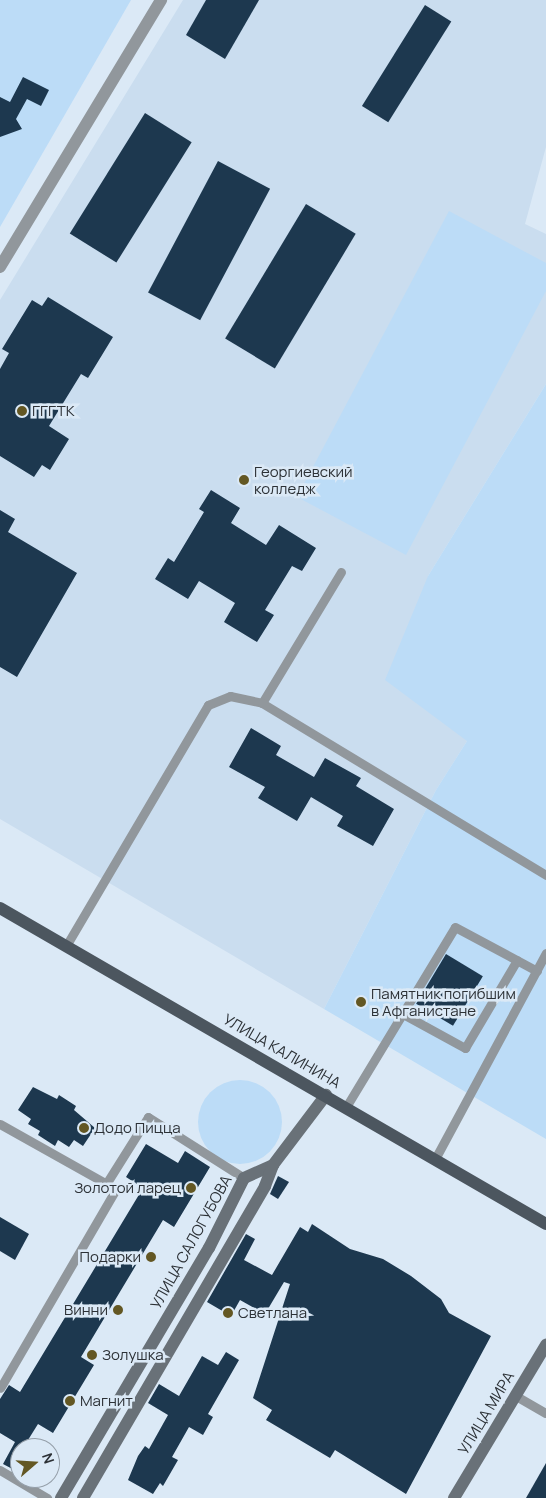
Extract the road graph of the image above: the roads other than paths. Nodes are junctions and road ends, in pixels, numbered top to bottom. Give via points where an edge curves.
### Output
1 (161, 0) edge
2 (0, 267) edge
3 (341, 572) dead end
4 (262, 703) junction
5 (546, 875) edge
6 (0, 908) edge
7 (66, 946) junction
8 (546, 953) edge
9 (516, 960) junction
10 (536, 971) junction
11 (403, 1014) junction
12 (326, 1095) junction
13 (346, 1107) junction
14 (0, 1124) edge
15 (435, 1159) junction
16 (273, 1165) junction
17 (244, 1178) junction
18 (106, 1184) junction
19 (546, 1224) edge
20 (546, 1345) edge
21 (0, 1388) edge
22 (516, 1396) junction
23 (546, 1413) edge
24 (0, 1470) edge
25 (47, 1498) edge
26 (61, 1498) edge
27 (83, 1498) edge
28 (454, 1498) edge

1 - 2 street
3 - 4 lane
4 - 5 lane
4 - 7 lane via 230,696 208,705
6 - 7 main road, УЛИЦА КАЛИНИНА
7 - 12 main road, УЛИЦА КАЛИНИНА
8 - 10 lane
9 - 10 lane
9 - 11 lane via 455,927
9 - 11 lane via 465,1048
10 - 15 lane
11 - 13 lane
12 - 13 main road, УЛИЦА КАЛИНИНА
12 - 16 street
13 - 15 main road, УЛИЦА КАЛИНИНА
14 - 18 lane
15 - 19 main road, УЛИЦА КАЛИНИНА
16 - 17 street, УЛИЦА САЛОГУБОВА
16 - 27 street via 265,1186
17 - 18 lane via 148,1117
17 - 26 street, УЛИЦА САЛОГУБОВА via 209,1248
18 - 21 lane via 116,1189
20 - 22 street, УЛИЦА МИРА
22 - 23 lane
22 - 28 street, УЛИЦА МИРА
24 - 25 lane

